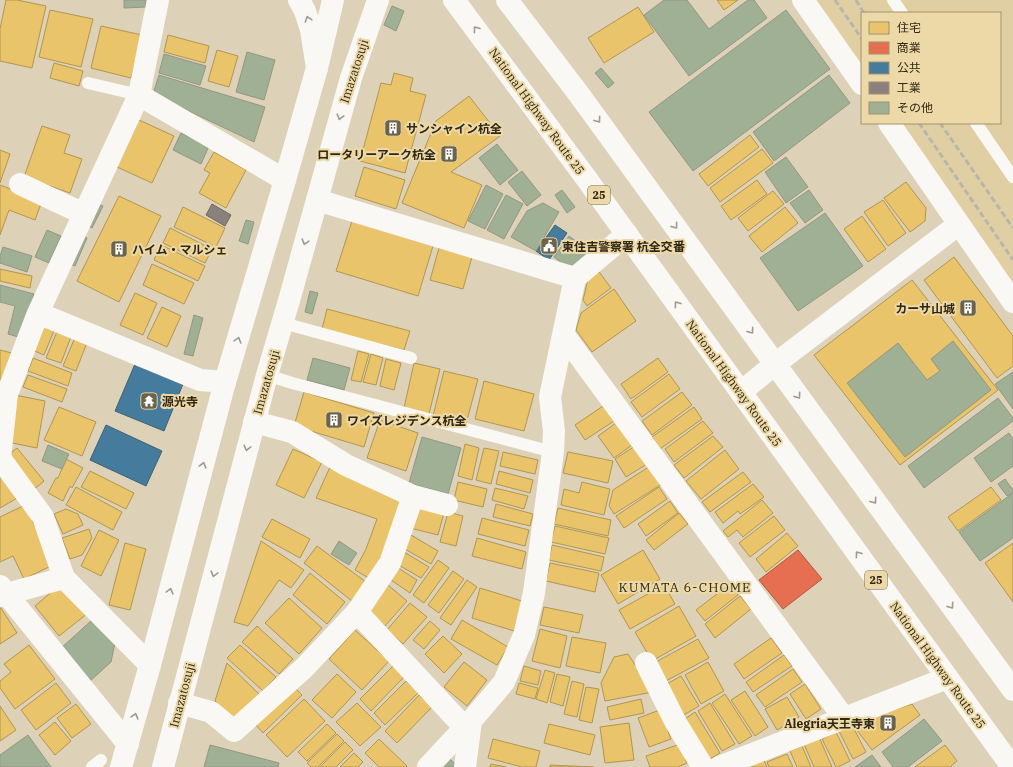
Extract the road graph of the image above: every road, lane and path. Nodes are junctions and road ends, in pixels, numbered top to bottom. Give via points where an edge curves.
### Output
1 (158, 0) edge
2 (300, 0) edge
3 (333, 0) edge
4 (378, 0) edge
5 (454, 0) edge
6 (507, 0) edge
7 (524, 0) edge
8 (804, 0) edge
9 (893, 0) edge
10 (901, 12) edge
11 (317, 68) junction
12 (88, 83) dead end
13 (861, 83) edge
14 (578, 93) junction
15 (139, 95) junction
16 (890, 124) edge
17 (977, 124) edge
18 (1013, 177) edge
19 (285, 180) junction
20 (20, 184) dead end
21 (317, 200) junction
22 (84, 214) junction
23 (959, 224) junction
24 (627, 234) junction
25 (575, 278) junction
26 (1013, 302) edge
27 (38, 313) junction
28 (283, 323) junction
29 (564, 335) junction
30 (411, 358) dead end
31 (775, 364) junction
32 (267, 375) junction
33 (225, 382) junction
34 (741, 392) junction
35 (254, 422) junction
36 (553, 452) junction
37 (413, 496) junction
38 (448, 505) dead end
39 (64, 578) junction
40 (2, 592) edge
41 (357, 612) junction
42 (646, 663) dead end
43 (150, 665) junction
44 (947, 678) junction
45 (1013, 690) edge
46 (180, 703) junction
47 (844, 718) junction
48 (468, 724) junction
49 (128, 744) junction
50 (105, 765) edge
51 (163, 767) edge
52 (428, 767) edge
53 (465, 767) edge
54 (703, 767) edge
55 (719, 767) edge
56 (1012, 767) edge

1 - 15 main road
11 -> 2 main road via 311,30
3 - 11 main road
4 -> 21 main road, Imazatosuji via 351,78
24 -> 5 main road, National Highway Route 25 / 25
6 - 14 main road
7 - 14 main road
8 - 13 main road
9 - 10 lane
11 - 19 main road
12 - 15 lane
14 -> 31 main road
15 - 19 main road
15 - 22 main road
16 - 23 main road
17 - 18 lane
33 -> 19 main road
20 - 22 main road
21 - 25 main road
21 -> 28 main road, Imazatosuji
22 - 27 main road
23 - 26 main road
23 - 31 main road
24 - 25 main road
34 -> 24 main road, National Highway Route 25 / 25
25 - 29 main road
27 - 33 main road via 200,380
27 - 39 main road via 7,394 0,458 43,517
28 - 30 lane
28 - 32 main road, Imazatosuji
29 - 36 main road via 550,397 554,431
29 - 47 main road
31 - 34 main road
31 -> 45 main road
32 - 35 main road, Imazatosuji
32 - 36 lane
43 -> 33 main road
44 -> 34 main road, National Highway Route 25 / 25
35 - 37 main road via 292,432 346,465
35 -> 46 main road, Imazatosuji
36 - 48 main road via 534,593 524,635 504,682
37 - 38 main road
37 - 41 main road via 390,563
39 - 40 main road
39 - 43 main road
40 - 49 main road
41 - 46 main road via 304,668 234,731 211,712
41 - 48 main road
42 - 54 main road via 676,723
49 -> 43 main road
44 - 47 main road
44 - 56 main road, National Highway Route 25 / 25
46 - 51 main road, Imazatosuji
47 - 55 main road
48 - 52 main road
48 - 53 main road
49 - 50 main road

